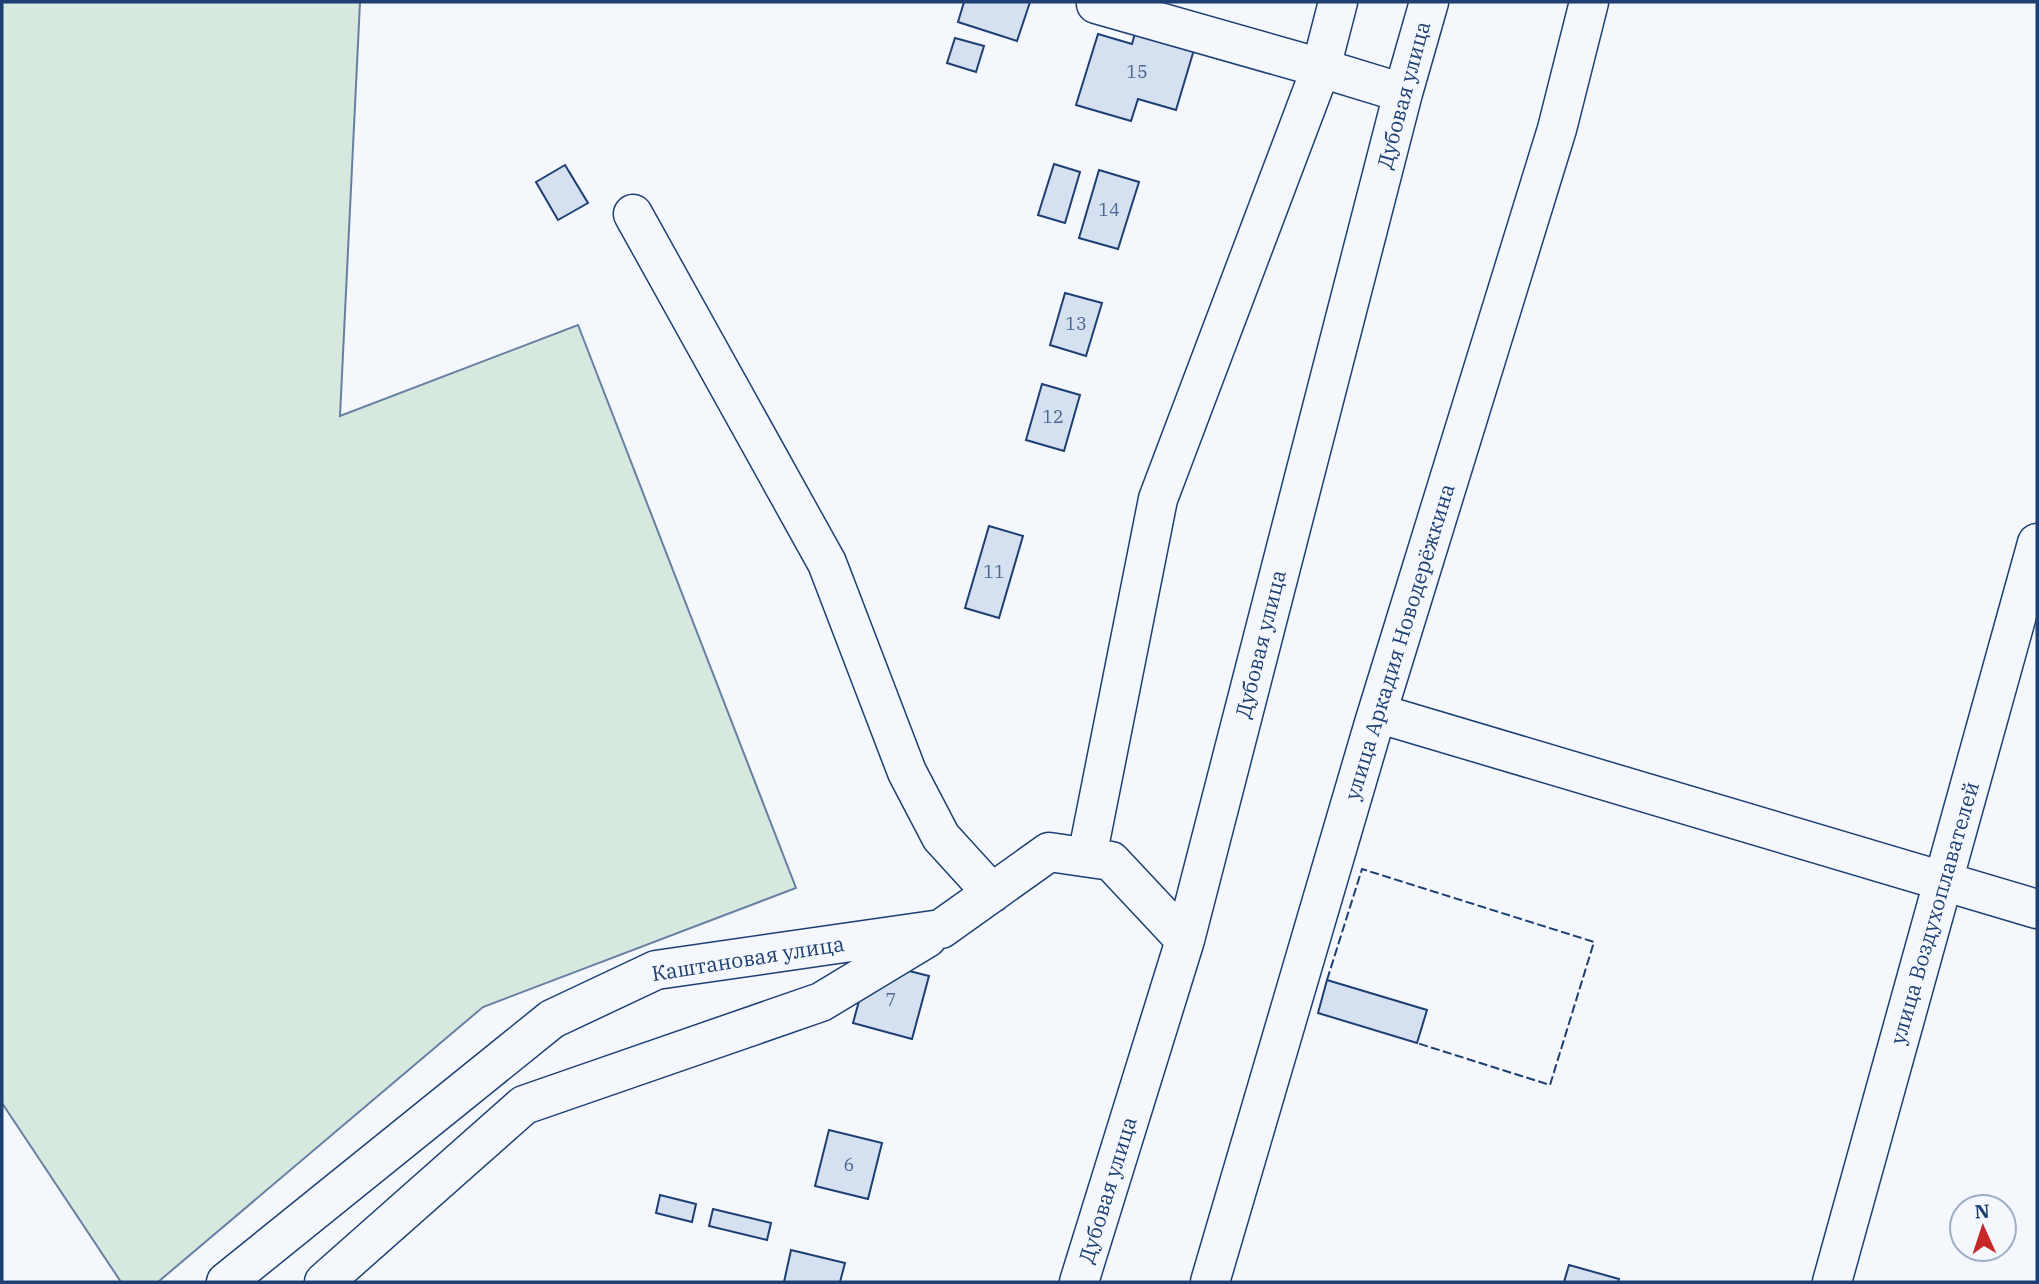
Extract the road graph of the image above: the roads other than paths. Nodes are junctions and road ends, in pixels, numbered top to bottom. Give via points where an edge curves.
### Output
1 (1338, 2) edge
2 (1429, 2) edge
3 (1590, 2) edge
4 (1096, 4) dead end
5 (1321, 68) junction
6 (1403, 93) junction
7 (633, 215) dead end
8 (2037, 543) edge
9 (1377, 713) junction
10 (1087, 857) junction
11 (1943, 881) junction
12 (992, 893) junction
13 (2037, 909) edge
14 (942, 929) junction
15 (1185, 940) junction
16 (226, 1282) edge
17 (324, 1282) edge
18 (1079, 1282) edge
19 (1210, 1282) edge
20 (1832, 1282) edge

1 - 5 street
2 - 6 street, Дубовая улица
3 - 9 street, улица Аркадия Новодерёжкина via 1557,129
4 - 5 street
5 - 6 street
5 - 10 street via 1158,499
6 - 15 street, Дубовая улица
7 - 12 street via 827,562 907,772 941,837
8 - 11 street, улица Воздухоплавателей
9 - 11 street
9 - 19 street, улица Аркадия Новодерёжкина
10 - 12 street, Каштановая улица via 1049,852
10 - 15 street, Каштановая улица via 1111,861
11 - 13 street
11 - 20 street, улица Воздухоплавателей
12 - 14 street, Каштановая улица
14 - 16 street, Каштановая улица via 656,970 552,1019
14 - 17 street via 821,1002 524,1105
15 - 18 street, Дубовая улица

